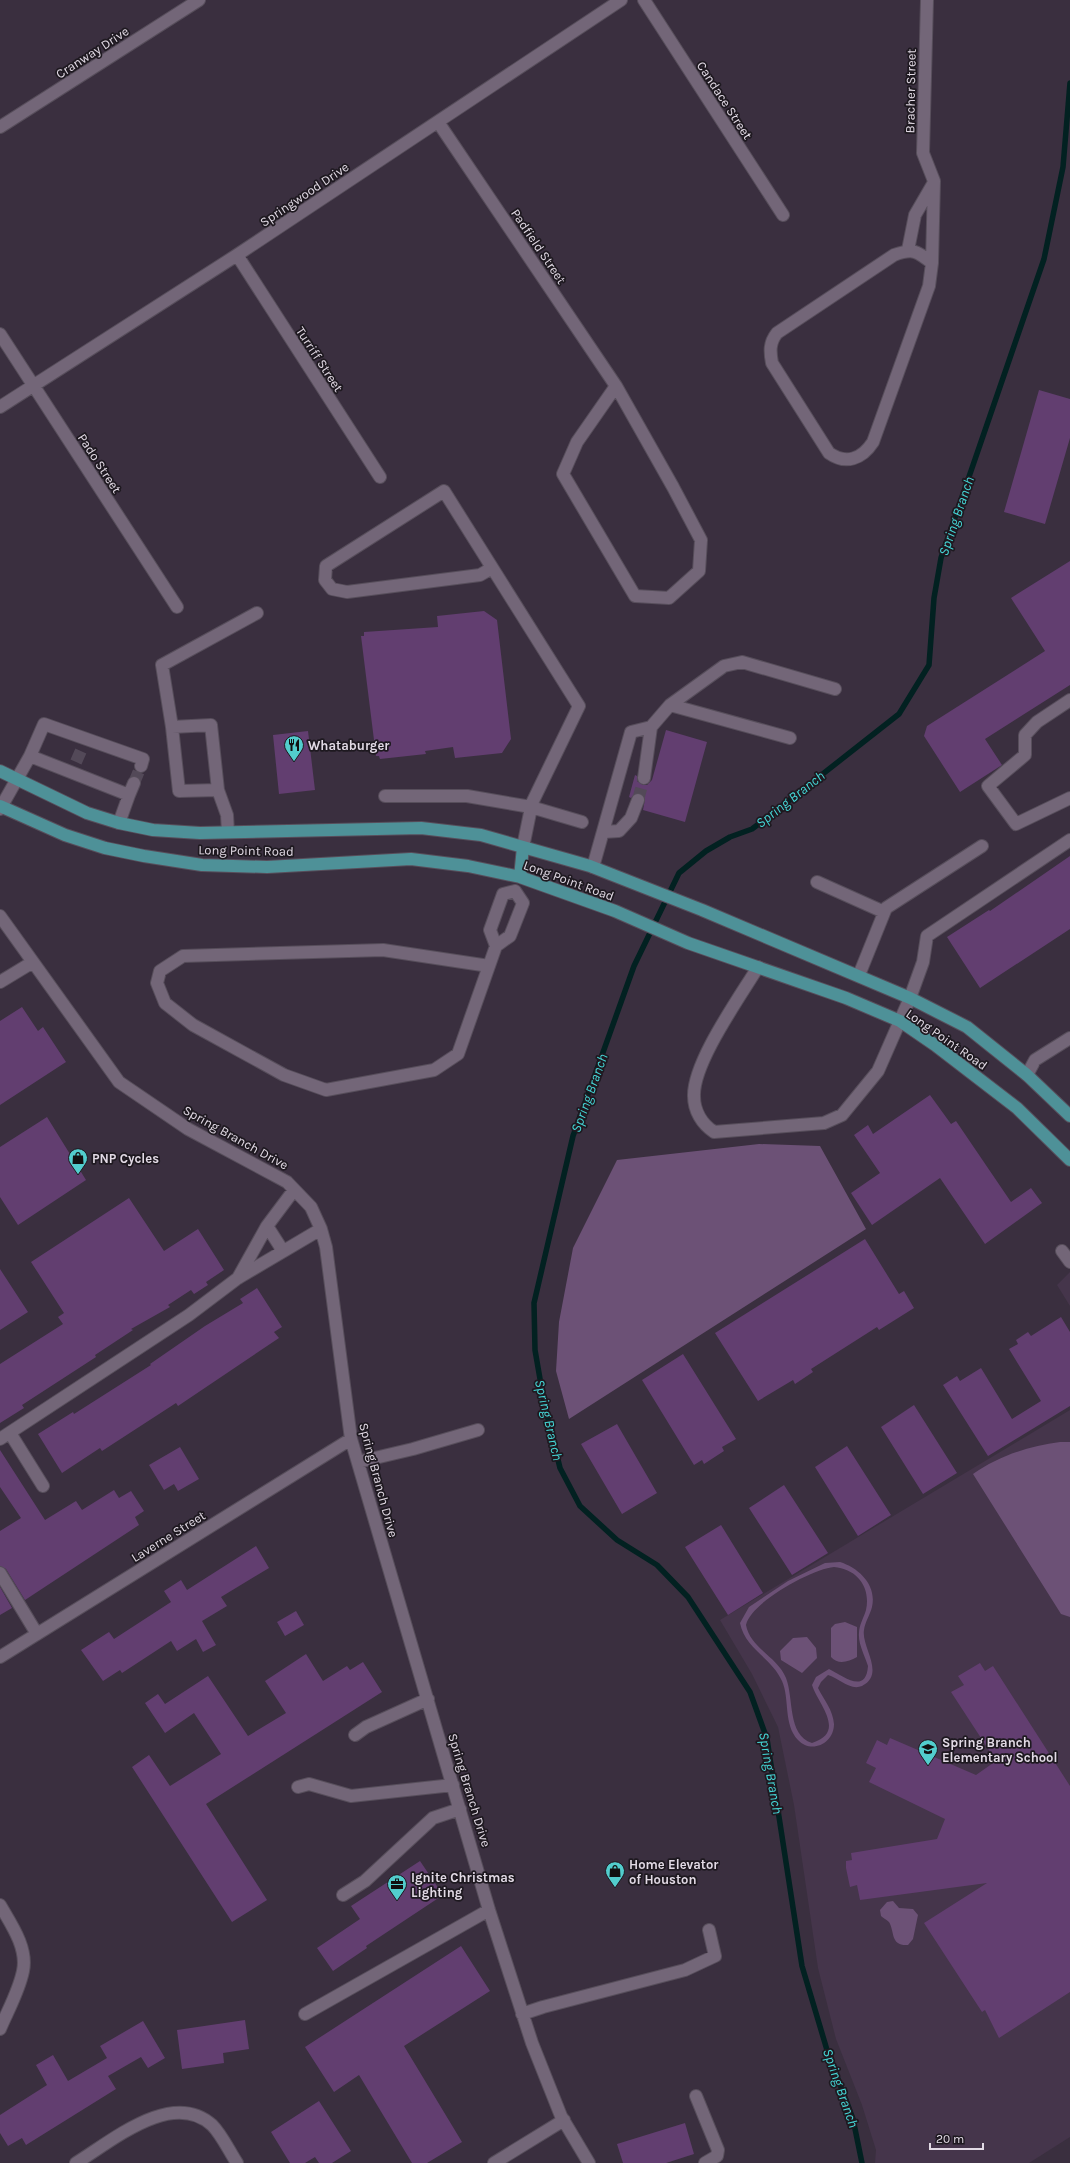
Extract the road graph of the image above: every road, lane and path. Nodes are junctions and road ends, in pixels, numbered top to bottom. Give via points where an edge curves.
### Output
1 (199, 0) edge
2 (621, 0) edge
3 (644, 0) edge
4 (927, 0) edge
5 (438, 122) junction
6 (0, 127) edge
7 (934, 181) junction
8 (783, 215) dead end
9 (908, 250) junction
10 (237, 255) junction
11 (932, 263) junction
12 (0, 334) edge
13 (33, 385) junction
14 (616, 386) junction
15 (0, 406) edge
16 (380, 477) dead end
17 (492, 568) junction
18 (177, 607) dead end
19 (257, 613) dead end
20 (835, 689) dead end
21 (1070, 700) edge
22 (670, 705) junction
23 (172, 727) junction
24 (651, 727) junction
25 (790, 738) dead end
26 (30, 756) junction
27 (141, 766) dead end
28 (0, 771) edge
29 (644, 778) tunnel mouth
30 (16, 780) junction
31 (134, 782) tunnel mouth
32 (218, 790) junction
33 (129, 795) junction
34 (385, 796) dead end
35 (1070, 798) edge
36 (638, 800) tunnel mouth
37 (0, 807) edge
38 (531, 807) junction
39 (582, 822) dead end
40 (119, 823) junction
41 (228, 832) junction
42 (603, 832) junction
43 (1070, 840) edge
44 (982, 846) dead end
45 (523, 847) junction
46 (593, 867) junction
47 (520, 877) junction
48 (817, 882) dead end
49 (515, 891) junction
50 (884, 912) junction
51 (0, 916) edge
52 (496, 946) junction
53 (33, 962) junction
54 (489, 966) junction
55 (758, 967) junction
56 (859, 975) junction
57 (0, 982) edge
58 (910, 998) junction
59 (900, 1022) junction
60 (1070, 1038) edge
61 (1027, 1075) junction
62 (1070, 1116) edge
63 (1070, 1160) edge
64 (294, 1190) junction
65 (267, 1226) junction
66 (321, 1229) junction
67 (283, 1251) junction
68 (1062, 1251) dead end
69 (1070, 1262) edge
70 (238, 1278) junction
71 (478, 1430) dead end
72 (5, 1436) edge
73 (351, 1439) junction
74 (358, 1462) junction
75 (43, 1486) dead end
76 (0, 1573) edge
77 (37, 1634) junction
78 (0, 1658) edge
79 (428, 1699) junction
80 (355, 1735) dead end
81 (453, 1785) junction
82 (298, 1787) dead end
83 (460, 1809) junction
84 (342, 1895) dead end
85 (0, 1905) edge
86 (489, 1910) junction
87 (709, 1930) dead end
88 (305, 2014) dead end
89 (522, 2014) junction
90 (0, 2029) edge
91 (696, 2096) dead end
92 (564, 2120) junction
93 (76, 2163) edge
94 (237, 2163) edge
95 (494, 2163) edge
96 (589, 2163) edge
97 (705, 2163) edge

1 - 6 street, Cranway Drive
2 - 5 street, Springwood Drive
3 - 8 street, Candace Street
4 - 7 street, Bracher Street via 923,152
5 - 10 street, Springwood Drive
5 - 14 street, Padfield Street
7 - 9 street via 915,214
7 - 11 street
9 - 11 street via 920,253
9 - 11 street via 894,255 777,333 770,346 772,363 829,453 837,458 857,458 866,452 873,442 928,286
10 - 13 street, Springwood Drive
10 - 16 street, Turriff Street
12 - 13 street, Pado Street
13 - 15 street, Springwood Drive
13 - 18 street, Pado Street
14 - 14 street, Padfield Street via 577,442 563,474 636,596 669,598 699,571 700,540 673,486
17 - 17 street via 444,491 326,566 325,580 332,589 347,592 480,575
17 - 38 street via 579,706
19 - 23 street via 162,666
20 - 22 street via 742,662 724,666
21 - 35 street via 1037,722 1025,735 1025,755 988,786 1016,824
22 - 24 street
22 - 25 street
23 - 32 street via 179,791
23 - 32 street via 211,725
24 - 29 street
24 - 42 street via 631,732
26 - 27 street via 44,724 84,742 143,760
26 - 30 street
26 - 33 street via 75,767
28 - 30 main road, Long Point Road
30 - 37 street
30 - 40 main road, Long Point Road via 87,813
31 - 33 street
32 - 41 street via 227,815
33 - 40 street
34 - 38 street via 467,796
36 - 42 street via 631,818 619,831
37 - 47 main road, Long Point Road via 64,835 105,848 202,865 267,866 411,859 468,866
38 - 39 street
38 - 45 street
40 - 41 main road, Long Point Road via 153,830
41 - 45 main road, Long Point Road via 421,828 481,835
42 - 46 street
43 - 58 street via 927,936 923,962
44 - 50 street via 886,908
45 - 46 main road, Long Point Road
45 - 47 main road
46 - 56 main road, Long Point Road
47 - 49 street
47 - 55 main road, Long Point Road via 615,911 688,943
48 - 50 street
49 - 52 street via 523,903 510,936
49 - 52 street via 503,894 490,930
50 - 56 street
51 - 53 street, Spring Branch Drive
52 - 54 street
53 - 57 street
53 - 64 street, Spring Branch Drive via 119,1082 188,1129 286,1182
54 - 54 street via 458,1054 434,1070 326,1090 284,1075 193,1025 165,1003 156,983 160,971 183,956 383,950
55 - 59 main road, Long Point Road via 846,998
55 - 59 street via 705,1056 697,1078 694,1096 698,1116 706,1127 714,1132 824,1123 842,1115 878,1071
56 - 58 main road, Long Point Road
58 - 59 street
58 - 61 main road, Long Point Road via 967,1027
59 - 63 main road, Long Point Road via 935,1045 1017,1108
60 - 61 street via 1035,1060
61 - 62 main road, Long Point Road
64 - 65 street
64 - 66 street, Spring Branch Drive via 311,1207
65 - 67 street
65 - 70 street
66 - 67 street
66 - 73 street, Spring Branch Drive via 326,1247
67 - 70 street
68 - 69 street
70 - 72 street via 188,1315
71 - 74 street
72 - 75 street
73 - 74 street, Spring Branch Drive
73 - 77 street, Laverne Street
74 - 79 street, Spring Branch Drive
76 - 77 street
77 - 78 street, Laverne Street
79 - 80 street via 366,1727
79 - 81 street, Spring Branch Drive
81 - 82 street via 351,1796 309,1784
81 - 83 street, Spring Branch Drive
83 - 84 street via 433,1818 365,1881
83 - 86 street, Spring Branch Drive
85 - 90 street via 22,1951 24,1970
86 - 88 street
86 - 89 street, Spring Branch Drive
87 - 89 street via 715,1956 685,1970
89 - 92 street, Spring Branch Drive
91 - 97 street via 718,2150 717,2156
92 - 95 street
92 - 96 street, Spring Branch Drive
93 - 94 street via 149,2118 168,2112 191,2113 211,2124

